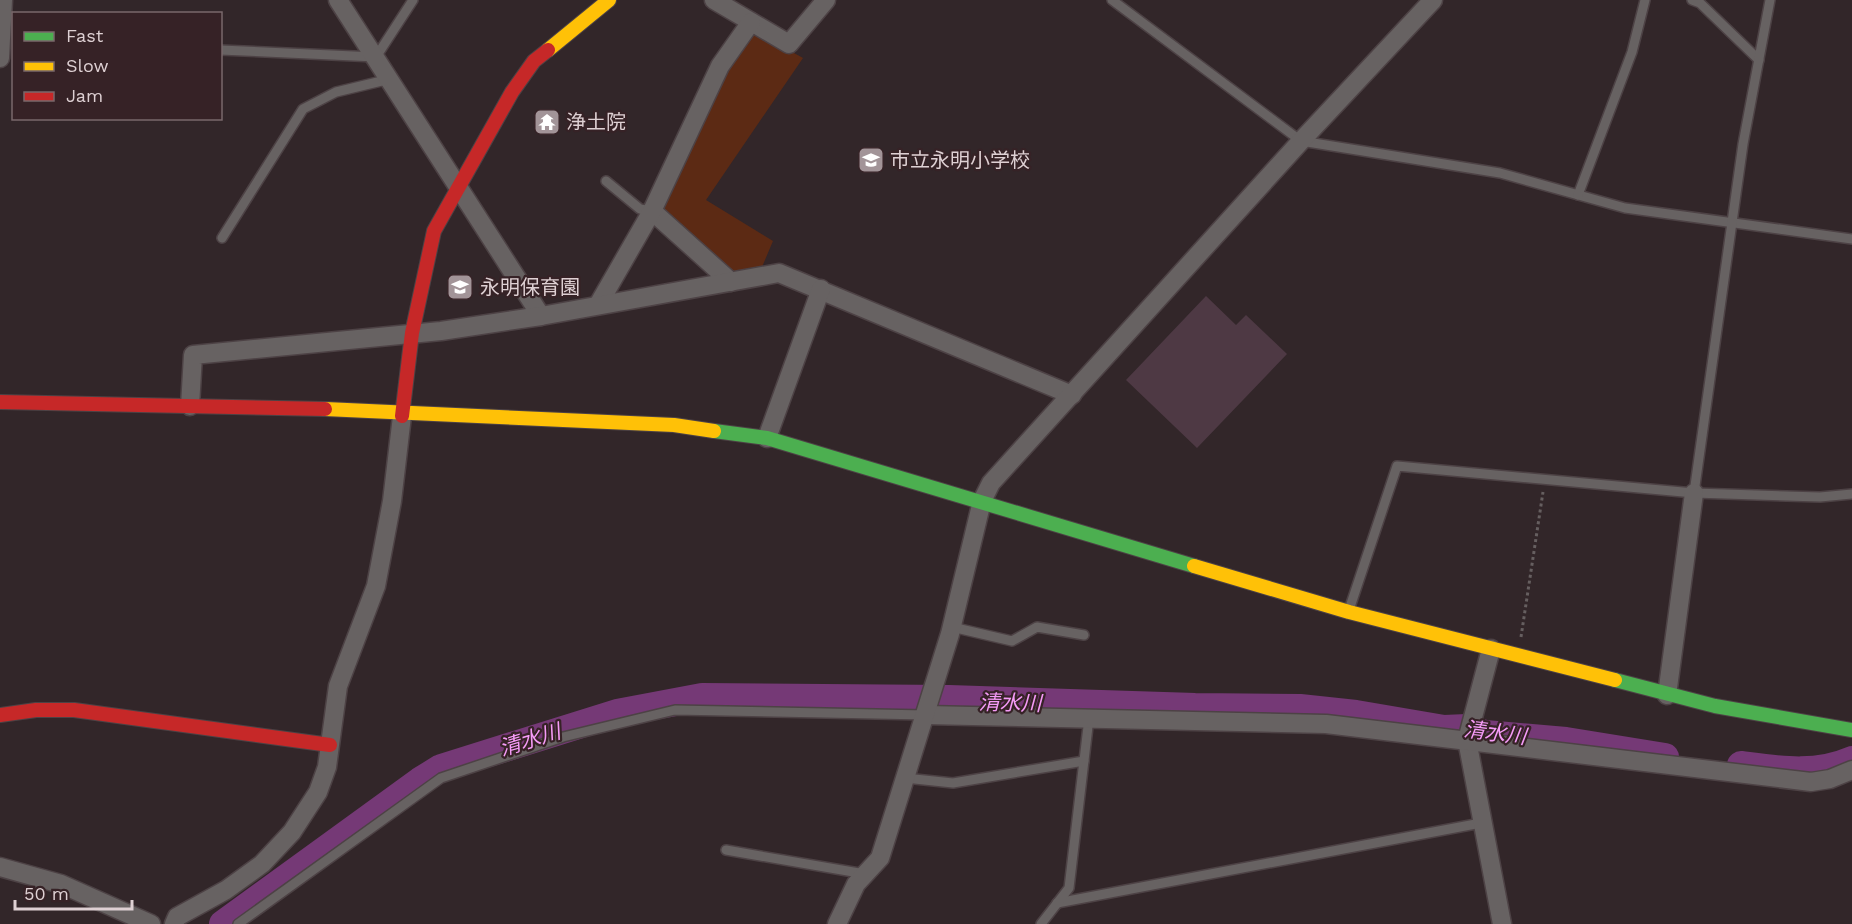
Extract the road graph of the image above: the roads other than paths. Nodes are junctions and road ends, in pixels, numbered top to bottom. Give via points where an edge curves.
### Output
1 (3, 0) edge
2 (338, 0) edge
3 (413, 0) edge
4 (609, 0) edge
5 (714, 0) edge
6 (826, 0) edge
7 (1112, 0) edge
8 (1433, 0) edge
9 (1645, 0) edge
10 (1692, 0) edge
11 (1770, 0) edge
12 (751, 22) junction
13 (0, 41) edge
14 (222, 50) edge
15 (376, 57) junction
16 (0, 58) edge
17 (1759, 60) junction
18 (390, 79) junction
19 (1301, 141) junction
20 (606, 181) dead end
21 (459, 188) junction
22 (1578, 195) junction
23 (652, 211) junction
24 (1733, 224) junction
25 (222, 238) dead end
26 (1852, 238) edge
27 (731, 282) junction
28 (821, 289) junction
29 (598, 305) junction
30 (541, 316) junction
31 (412, 333) junction
32 (1072, 395) junction
33 (0, 402) edge
34 (190, 406) junction
35 (403, 414) junction
36 (768, 438) junction
37 (1694, 493) junction
38 (1852, 494) edge
39 (982, 501) junction
40 (1349, 612) junction
41 (952, 627) junction
42 (1084, 635) dead end
43 (1491, 649) junction
44 (1667, 695) junction
45 (0, 715) edge
46 (926, 715) junction
47 (1089, 718) junction
48 (1852, 730) edge
49 (1467, 740) junction
50 (330, 745) junction
51 (1084, 761) junction
52 (1852, 770) edge
53 (906, 778) junction
54 (1481, 823) junction
55 (726, 850) dead end
56 (0, 867) edge
57 (865, 874) junction
58 (1057, 903) junction
59 (152, 924) edge
60 (174, 924) edge
61 (238, 924) edge
62 (837, 924) edge
63 (1041, 924) edge
64 (1502, 924) edge

1 - 13 street
2 - 15 street
3 - 15 lane
4 - 21 street via 534,61 512,92
5 - 12 street
6 - 12 street via 789,44
7 - 19 lane
8 - 19 street
9 - 22 lane via 1632,52
10 - 17 lane via 1700,3
11 - 17 lane
12 - 23 street via 720,66
13 - 16 street
14 - 15 lane
15 - 18 street
17 - 24 lane
18 - 21 street
18 - 25 lane via 336,92 303,109
19 - 22 lane via 1500,172
19 - 32 street
20 - 23 lane via 640,208
21 - 30 street
21 - 31 street via 434,231
22 - 24 lane via 1624,208
23 - 27 street
23 - 29 street
24 - 26 lane
24 - 37 lane
27 - 28 street via 779,273
27 - 29 street
28 - 32 street
28 - 36 street
29 - 30 street
30 - 31 street
31 - 34 street via 193,355
31 - 35 street
32 - 39 street via 991,483
33 - 34 street
34 - 35 street
35 - 36 street via 674,425
35 - 50 street via 376,586 338,686
36 - 39 street
37 - 38 lane via 1820,497
37 - 40 lane via 1397,466
37 - 44 street
39 - 40 street
39 - 41 street
40 - 43 street
41 - 42 lane via 1012,641 1037,627
41 - 46 street
43 - 44 street
43 - 49 street
44 - 48 street
45 - 50 street via 36,710 74,711
46 - 47 street
46 - 53 street
46 - 61 lane via 675,710 564,737 441,778
47 - 49 street via 1326,724
47 - 51 lane
49 - 52 street via 1811,782
49 - 54 street
50 - 60 street via 318,792 284,842 247,876 177,917
51 - 53 lane via 953,783
51 - 58 lane via 1069,888
53 - 57 street via 880,858
54 - 58 lane
54 - 64 street
55 - 57 lane
56 - 59 street via 61,884
57 - 62 street
58 - 63 lane

